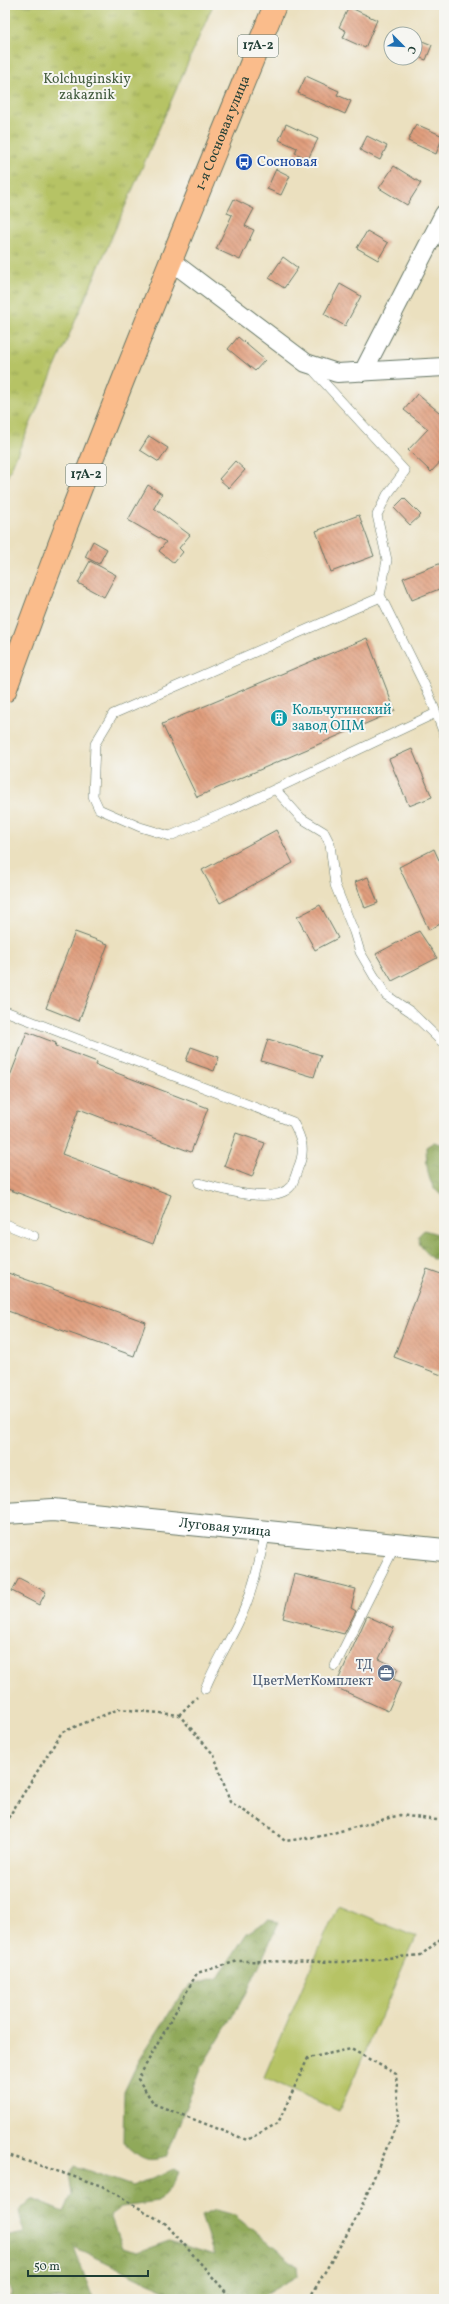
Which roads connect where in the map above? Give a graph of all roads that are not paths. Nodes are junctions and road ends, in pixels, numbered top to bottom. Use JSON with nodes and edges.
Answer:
{"nodes":[{"id":1,"x":275,"y":5,"type":"edge"},
{"id":2,"x":444,"y":214,"type":"edge"},
{"id":3,"x":171,"y":261,"type":"junction"},
{"id":4,"x":306,"y":363,"type":"junction"},
{"id":5,"x":444,"y":367,"type":"edge"},
{"id":6,"x":363,"y":372,"type":"junction"},
{"id":7,"x":381,"y":597,"type":"junction"},
{"id":8,"x":5,"y":691,"type":"edge"},
{"id":9,"x":436,"y":713,"type":"junction"},
{"id":10,"x":444,"y":734,"type":"edge"},
{"id":11,"x":275,"y":789,"type":"junction"},
{"id":12,"x":5,"y":1011,"type":"edge"},
{"id":13,"x":444,"y":1044,"type":"edge"},
{"id":14,"x":199,"y":1183,"type":"dead end"},
{"id":15,"x":5,"y":1224,"type":"edge"},
{"id":16,"x":34,"y":1236,"type":"dead end"},
{"id":17,"x":5,"y":1514,"type":"edge"},
{"id":18,"x":266,"y":1532,"type":"junction"},
{"id":19,"x":396,"y":1545,"type":"junction"},
{"id":20,"x":444,"y":1550,"type":"edge"},
{"id":21,"x":336,"y":1666,"type":"dead end"},
{"id":22,"x":205,"y":1689,"type":"road end"}],
"edges":[{"from":1,"to":3,"type":"main road","name":"1-я Сосновая улица","number":"17А-2"},
{"from":2,"to":6,"type":"street"},
{"from":3,"to":4,"type":"street"},
{"from":3,"to":8,"type":"main road","number":"17А-2"},
{"from":4,"to":6,"type":"street"},
{"from":4,"to":7,"type":"lane"},
{"from":5,"to":6,"type":"street"},
{"from":7,"to":9,"type":"lane"},
{"from":7,"to":11,"type":"lane"},
{"from":9,"to":10,"type":"lane"},
{"from":9,"to":11,"type":"lane"},
{"from":11,"to":13,"type":"lane"},
{"from":12,"to":14,"type":"lane"},
{"from":15,"to":16,"type":"lane"},
{"from":17,"to":18,"type":"street","name":"Луговая улица"},
{"from":18,"to":19,"type":"street","name":"Луговая улица"},
{"from":18,"to":22,"type":"lane"},
{"from":19,"to":20,"type":"street","name":"Луговая улица"},
{"from":19,"to":21,"type":"lane"}]}
